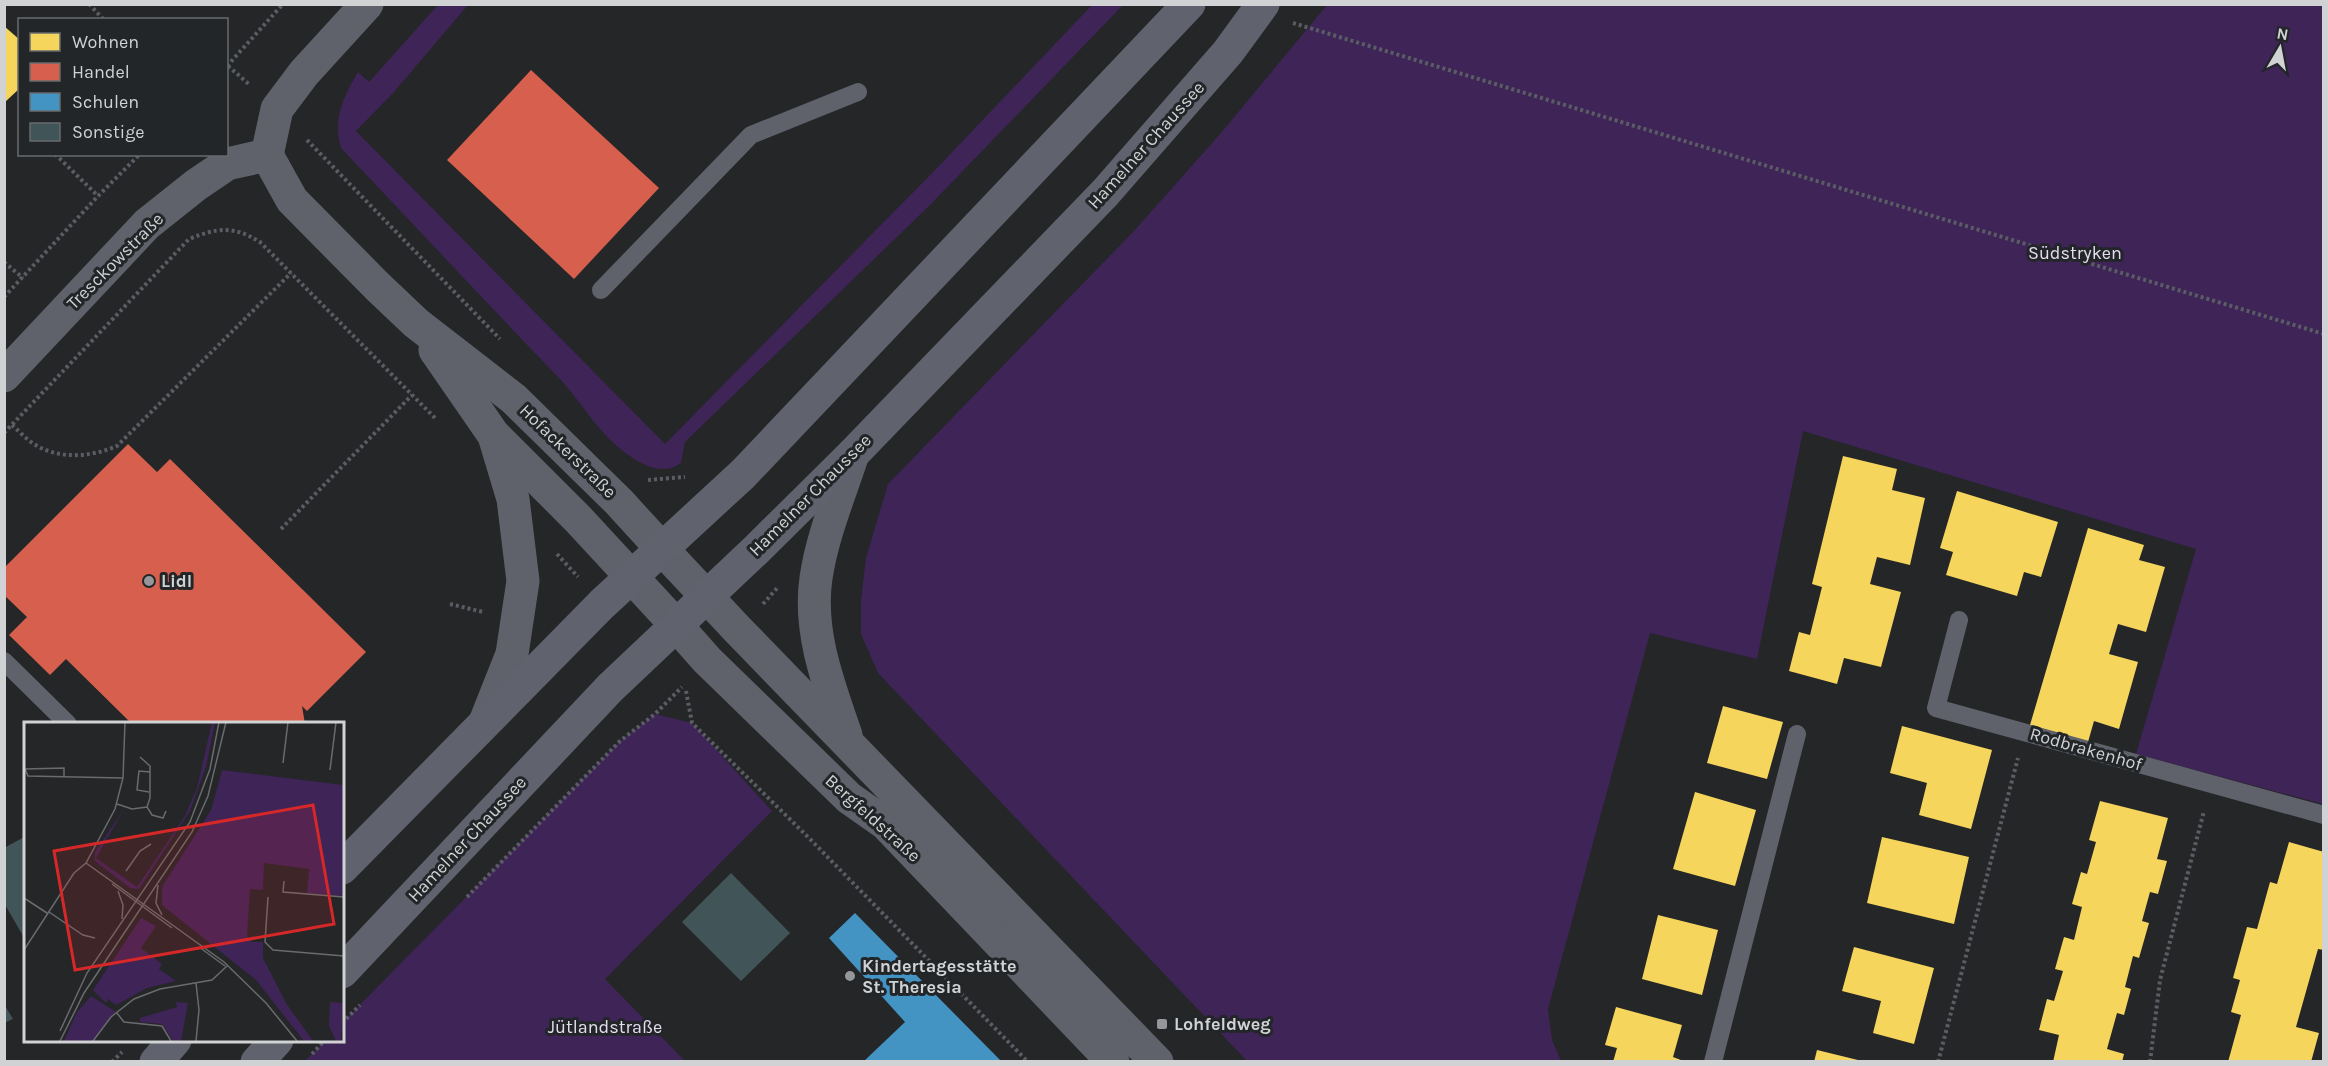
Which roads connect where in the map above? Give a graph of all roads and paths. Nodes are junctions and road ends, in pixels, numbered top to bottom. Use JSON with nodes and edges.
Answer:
{"nodes":[{"id":1,"x":89,"y":4,"type":"edge"},
{"id":2,"x":283,"y":4,"type":"edge"},
{"id":3,"x":367,"y":4,"type":"edge"},
{"id":4,"x":1189,"y":4,"type":"edge"},
{"id":5,"x":1263,"y":4,"type":"edge"},
{"id":6,"x":102,"y":18,"type":"edge"},
{"id":7,"x":1291,"y":22,"type":"dead end"},
{"id":8,"x":228,"y":65,"type":"edge"},
{"id":9,"x":228,"y":67,"type":"edge"},
{"id":10,"x":858,"y":92,"type":"dead end"},
{"id":11,"x":277,"y":109,"type":"junction"},
{"id":12,"x":267,"y":155,"type":"junction"},
{"id":13,"x":57,"y":156,"type":"edge"},
{"id":14,"x":138,"y":156,"type":"edge"},
{"id":15,"x":98,"y":196,"type":"junction"},
{"id":16,"x":4,"y":262,"type":"edge"},
{"id":17,"x":291,"y":273,"type":"junction"},
{"id":18,"x":23,"y":278,"type":"junction"},
{"id":19,"x":601,"y":290,"type":"dead end"},
{"id":20,"x":4,"y":297,"type":"edge"},
{"id":21,"x":416,"y":323,"type":"junction"},
{"id":22,"x":2324,"y":334,"type":"edge"},
{"id":23,"x":502,"y":341,"type":"dead end"},
{"id":24,"x":4,"y":376,"type":"edge"},
{"id":25,"x":412,"y":395,"type":"junction"},
{"id":26,"x":12,"y":425,"type":"junction"},
{"id":27,"x":443,"y":427,"type":"dead end"},
{"id":28,"x":4,"y":433,"type":"edge"},
{"id":29,"x":493,"y":434,"type":"junction"},
{"id":30,"x":853,"y":454,"type":"junction"},
{"id":31,"x":282,"y":529,"type":"dead end"},
{"id":32,"x":662,"y":549,"type":"junction"},
{"id":33,"x":631,"y":578,"type":"junction"},
{"id":34,"x":706,"y":595,"type":"junction"},
{"id":35,"x":450,"y":604,"type":"dead end"},
{"id":36,"x":470,"y":610,"type":"dead end"},
{"id":37,"x":1959,"y":620,"type":"dead end"},
{"id":38,"x":676,"y":626,"type":"junction"},
{"id":39,"x":4,"y":661,"type":"edge"},
{"id":40,"x":66,"y":722,"type":"edge"},
{"id":41,"x":485,"y":722,"type":"junction"},
{"id":42,"x":2025,"y":732,"type":"junction"},
{"id":43,"x":1797,"y":734,"type":"dead end"},
{"id":44,"x":849,"y":743,"type":"junction"},
{"id":45,"x":2211,"y":785,"type":"junction"},
{"id":46,"x":2324,"y":815,"type":"edge"},
{"id":47,"x":344,"y":866,"type":"edge"},
{"id":48,"x":460,"y":904,"type":"dead end"},
{"id":49,"x":344,"y":970,"type":"edge"},
{"id":50,"x":367,"y":998,"type":"dead end"},
{"id":51,"x":344,"y":1021,"type":"edge"},
{"id":52,"x":174,"y":1042,"type":"edge"},
{"id":53,"x":276,"y":1042,"type":"edge"},
{"id":54,"x":324,"y":1042,"type":"edge"},
{"id":55,"x":310,"y":1056,"type":"dead end"},
{"id":56,"x":156,"y":1062,"type":"edge"},
{"id":57,"x":257,"y":1062,"type":"edge"},
{"id":58,"x":1028,"y":1062,"type":"edge"},
{"id":59,"x":1113,"y":1062,"type":"edge"},
{"id":60,"x":1157,"y":1062,"type":"edge"},
{"id":61,"x":1713,"y":1062,"type":"edge"},
{"id":62,"x":1938,"y":1062,"type":"edge"},
{"id":63,"x":2150,"y":1062,"type":"edge"}],
"edges":[{"from":1,"to":6,"type":"path"},
{"from":2,"to":8,"type":"path"},
{"from":3,"to":11,"type":"street"},
{"from":4,"to":32,"type":"main road"},
{"from":5,"to":30,"type":"main road","name":"Hamelner Chaussee"},
{"from":7,"to":22,"type":"path"},
{"from":9,"to":11,"type":"path"},
{"from":10,"to":19,"type":"lane"},
{"from":11,"to":12,"type":"street"},
{"from":11,"to":23,"type":"path"},
{"from":12,"to":21,"type":"street","name":"Hofackerstraße"},
{"from":12,"to":24,"type":"street","name":"Tresckowstraße"},
{"from":13,"to":15,"type":"path"},
{"from":14,"to":15,"type":"path"},
{"from":15,"to":18,"type":"path"},
{"from":16,"to":18,"type":"path"},
{"from":17,"to":25,"type":"path"},
{"from":17,"to":26,"type":"path"},
{"from":17,"to":26,"type":"path"},
{"from":18,"to":20,"type":"path"},
{"from":21,"to":29,"type":"street","name":"Hofackerstraße"},
{"from":21,"to":32,"type":"street","name":"Hofackerstraße"},
{"from":25,"to":27,"type":"path"},
{"from":25,"to":31,"type":"path"},
{"from":26,"to":28,"type":"path"},
{"from":29,"to":33,"type":"street","name":"Hofackerstraße"},
{"from":29,"to":41,"type":"street","name":"Hofackerstraße"},
{"from":30,"to":34,"type":"main road","name":"Hamelner Chaussee"},
{"from":30,"to":44,"type":"street"},
{"from":32,"to":33,"type":"main road"},
{"from":32,"to":34,"type":"street","name":"Hofackerstraße"},
{"from":33,"to":38,"type":"street","name":"Bergfeldstraße"},
{"from":33,"to":41,"type":"main road"},
{"from":34,"to":38,"type":"main road","name":"Hamelner Chaussee"},
{"from":34,"to":44,"type":"street","name":"Bergfeldstraße"},
{"from":35,"to":36,"type":"path"},
{"from":37,"to":42,"type":"lane","name":"Rodbrakenhof"},
{"from":38,"to":49,"type":"main road","name":"Hamelner Chaussee"},
{"from":38,"to":59,"type":"street","name":"Bergfeldstraße"},
{"from":39,"to":40,"type":"lane"},
{"from":41,"to":47,"type":"main road"},
{"from":42,"to":45,"type":"lane","name":"Rodbrakenhof"},
{"from":42,"to":62,"type":"path"},
{"from":43,"to":61,"type":"lane"},
{"from":44,"to":60,"type":"street","name":"Bergfeldstraße"},
{"from":45,"to":46,"type":"lane","name":"Rodbrakenhof"},
{"from":45,"to":63,"type":"path"},
{"from":48,"to":58,"type":"path"},
{"from":50,"to":51,"type":"path"},
{"from":52,"to":56,"type":"main road"},
{"from":53,"to":57,"type":"main road"},
{"from":54,"to":55,"type":"path"}]}
